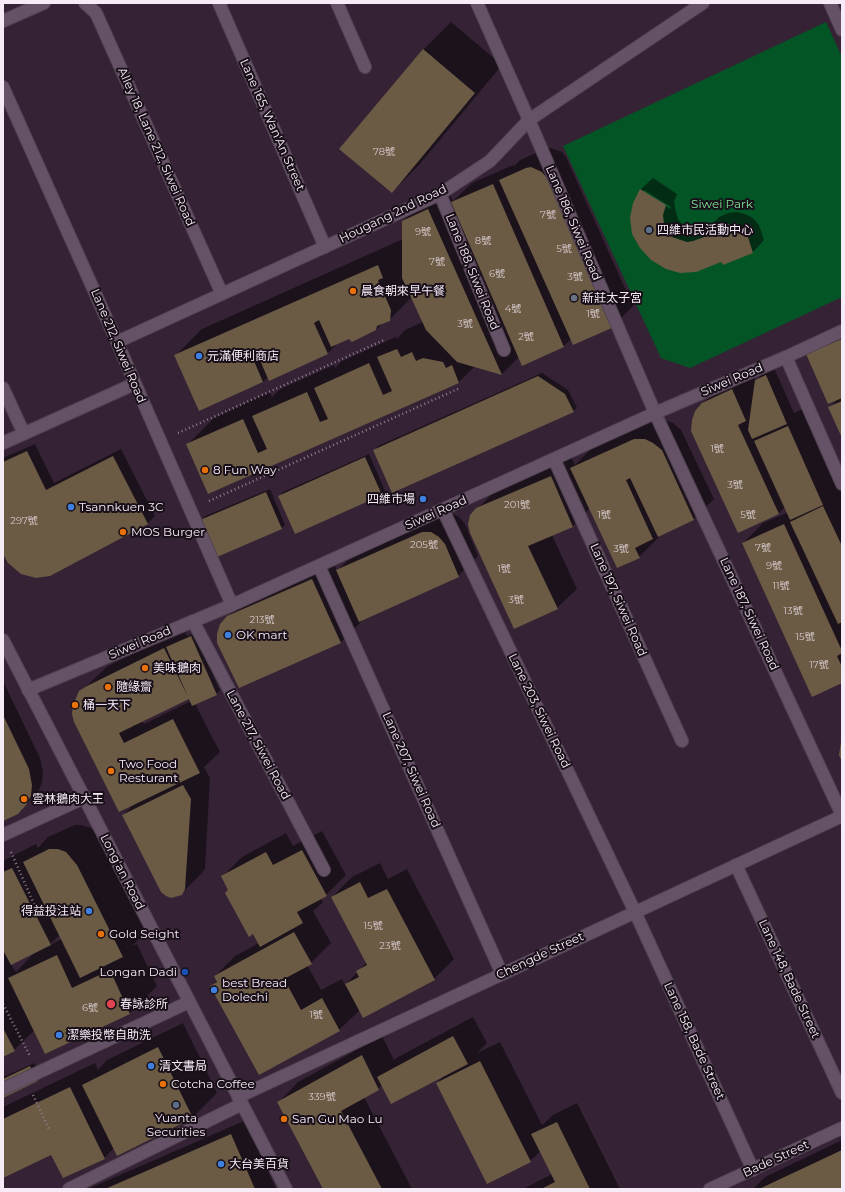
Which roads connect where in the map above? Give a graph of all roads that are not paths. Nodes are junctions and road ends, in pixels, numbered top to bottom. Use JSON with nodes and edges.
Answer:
{"nodes":[{"id":1,"x":44,"y":3,"type":"edge"},
{"id":2,"x":85,"y":3,"type":"edge"},
{"id":3,"x":219,"y":3,"type":"edge"},
{"id":4,"x":337,"y":3,"type":"edge"},
{"id":5,"x":477,"y":3,"type":"edge"},
{"id":6,"x":703,"y":3,"type":"edge"},
{"id":7,"x":830,"y":3,"type":"edge"},
{"id":8,"x":3,"y":21,"type":"edge"},
{"id":9,"x":842,"y":30,"type":"edge"},
{"id":10,"x":366,"y":67,"type":"dead end"},
{"id":11,"x":3,"y":86,"type":"edge"},
{"id":12,"x":529,"y":120,"type":"junction"},
{"id":13,"x":440,"y":194,"type":"junction"},
{"id":14,"x":325,"y":247,"type":"junction"},
{"id":15,"x":222,"y":294,"type":"junction"},
{"id":16,"x":842,"y":331,"type":"edge"},
{"id":17,"x":117,"y":342,"type":"junction"},
{"id":18,"x":504,"y":350,"type":"dead end"},
{"id":19,"x":786,"y":357,"type":"junction"},
{"id":20,"x":134,"y":384,"type":"junction"},
{"id":21,"x":3,"y":388,"type":"edge"},
{"id":22,"x":655,"y":414,"type":"junction"},
{"id":23,"x":24,"y":434,"type":"junction"},
{"id":24,"x":3,"y":443,"type":"edge"},
{"id":25,"x":554,"y":459,"type":"junction"},
{"id":26,"x":842,"y":484,"type":"edge"},
{"id":27,"x":443,"y":510,"type":"junction"},
{"id":28,"x":319,"y":566,"type":"junction"},
{"id":29,"x":232,"y":605,"type":"junction"},
{"id":30,"x":193,"y":621,"type":"junction"},
{"id":31,"x":4,"y":645,"type":"edge"},
{"id":32,"x":28,"y":690,"type":"junction"},
{"id":33,"x":682,"y":741,"type":"dead end"},
{"id":34,"x":84,"y":798,"type":"junction"},
{"id":35,"x":842,"y":816,"type":"edge"},
{"id":36,"x":3,"y":835,"type":"edge"},
{"id":37,"x":736,"y":866,"type":"junction"},
{"id":38,"x":324,"y":870,"type":"dead end"},
{"id":39,"x":635,"y":912,"type":"junction"},
{"id":40,"x":502,"y":974,"type":"junction"},
{"id":41,"x":190,"y":1002,"type":"junction"},
{"id":42,"x":3,"y":1089,"type":"edge"},
{"id":43,"x":842,"y":1093,"type":"edge"},
{"id":44,"x":240,"y":1100,"type":"junction"},
{"id":45,"x":842,"y":1128,"type":"edge"},
{"id":46,"x":753,"y":1170,"type":"junction"},
{"id":47,"x":69,"y":1189,"type":"edge"},
{"id":48,"x":286,"y":1189,"type":"edge"},
{"id":49,"x":710,"y":1189,"type":"edge"}],
"edges":[{"from":1,"to":8,"type":"street"},
{"from":2,"to":15,"type":"street","name":"Alley 18, Lane 212, Siwei Road"},
{"from":3,"to":14,"type":"street","name":"Lane 165, Wan'An Street"},
{"from":4,"to":10,"type":"street"},
{"from":5,"to":12,"type":"street","name":"Lane 186, Siwei Road"},
{"from":6,"to":12,"type":"street","name":"Hougang 2nd Road"},
{"from":7,"to":9,"type":"street"},
{"from":11,"to":17,"type":"street","name":"Lane 212, Siwei Road"},
{"from":12,"to":13,"type":"street","name":"Hougang 2nd Road"},
{"from":12,"to":22,"type":"street","name":"Lane 186, Siwei Road"},
{"from":13,"to":14,"type":"street","name":"Hougang 2nd Road"},
{"from":13,"to":18,"type":"street","name":"Lane 188, Siwei Road"},
{"from":14,"to":15,"type":"street","name":"Hougang 2nd Road"},
{"from":15,"to":17,"type":"street","name":"Hougang 2nd Road"},
{"from":16,"to":19,"type":"street","name":"Siwei Road"},
{"from":17,"to":20,"type":"street","name":"Lane 212, Siwei Road"},
{"from":19,"to":22,"type":"street","name":"Siwei Road"},
{"from":19,"to":26,"type":"street"},
{"from":20,"to":23,"type":"street"},
{"from":20,"to":29,"type":"street","name":"Lane 212, Siwei Road"},
{"from":21,"to":23,"type":"street"},
{"from":22,"to":25,"type":"street","name":"Siwei Road"},
{"from":22,"to":35,"type":"street","name":"Lane 187, Siwei Road"},
{"from":23,"to":24,"type":"street"},
{"from":25,"to":27,"type":"street","name":"Siwei Road"},
{"from":25,"to":33,"type":"street","name":"Lane 197, Siwei Road"},
{"from":27,"to":28,"type":"street","name":"Siwei Road"},
{"from":27,"to":39,"type":"street","name":"Lane 203, Siwei Road"},
{"from":28,"to":29,"type":"street","name":"Siwei Road"},
{"from":28,"to":40,"type":"street","name":"Lane 207, Siwei Road"},
{"from":29,"to":30,"type":"street","name":"Siwei Road"},
{"from":30,"to":32,"type":"street","name":"Siwei Road"},
{"from":30,"to":38,"type":"street","name":"Lane 217, Siwei Road"},
{"from":31,"to":32,"type":"street","name":"Long'an Road"},
{"from":32,"to":34,"type":"street","name":"Long'an Road"},
{"from":34,"to":36,"type":"street"},
{"from":34,"to":41,"type":"street","name":"Long'an Road"},
{"from":35,"to":37,"type":"street","name":"Chengde Street"},
{"from":37,"to":39,"type":"street","name":"Chengde Street"},
{"from":37,"to":43,"type":"street","name":"Lane 148, Bade Street"},
{"from":39,"to":40,"type":"street","name":"Chengde Street"},
{"from":39,"to":46,"type":"street","name":"Lane 158, Bade Street"},
{"from":40,"to":44,"type":"street","name":"Chengde Street"},
{"from":41,"to":42,"type":"street"},
{"from":41,"to":44,"type":"street","name":"Long'an Road"},
{"from":44,"to":47,"type":"street","name":"Chengde Street"},
{"from":44,"to":48,"type":"street","name":"Long'an Road"},
{"from":45,"to":46,"type":"street","name":"Bade Street"},
{"from":46,"to":49,"type":"street","name":"Bade Street"}]}
